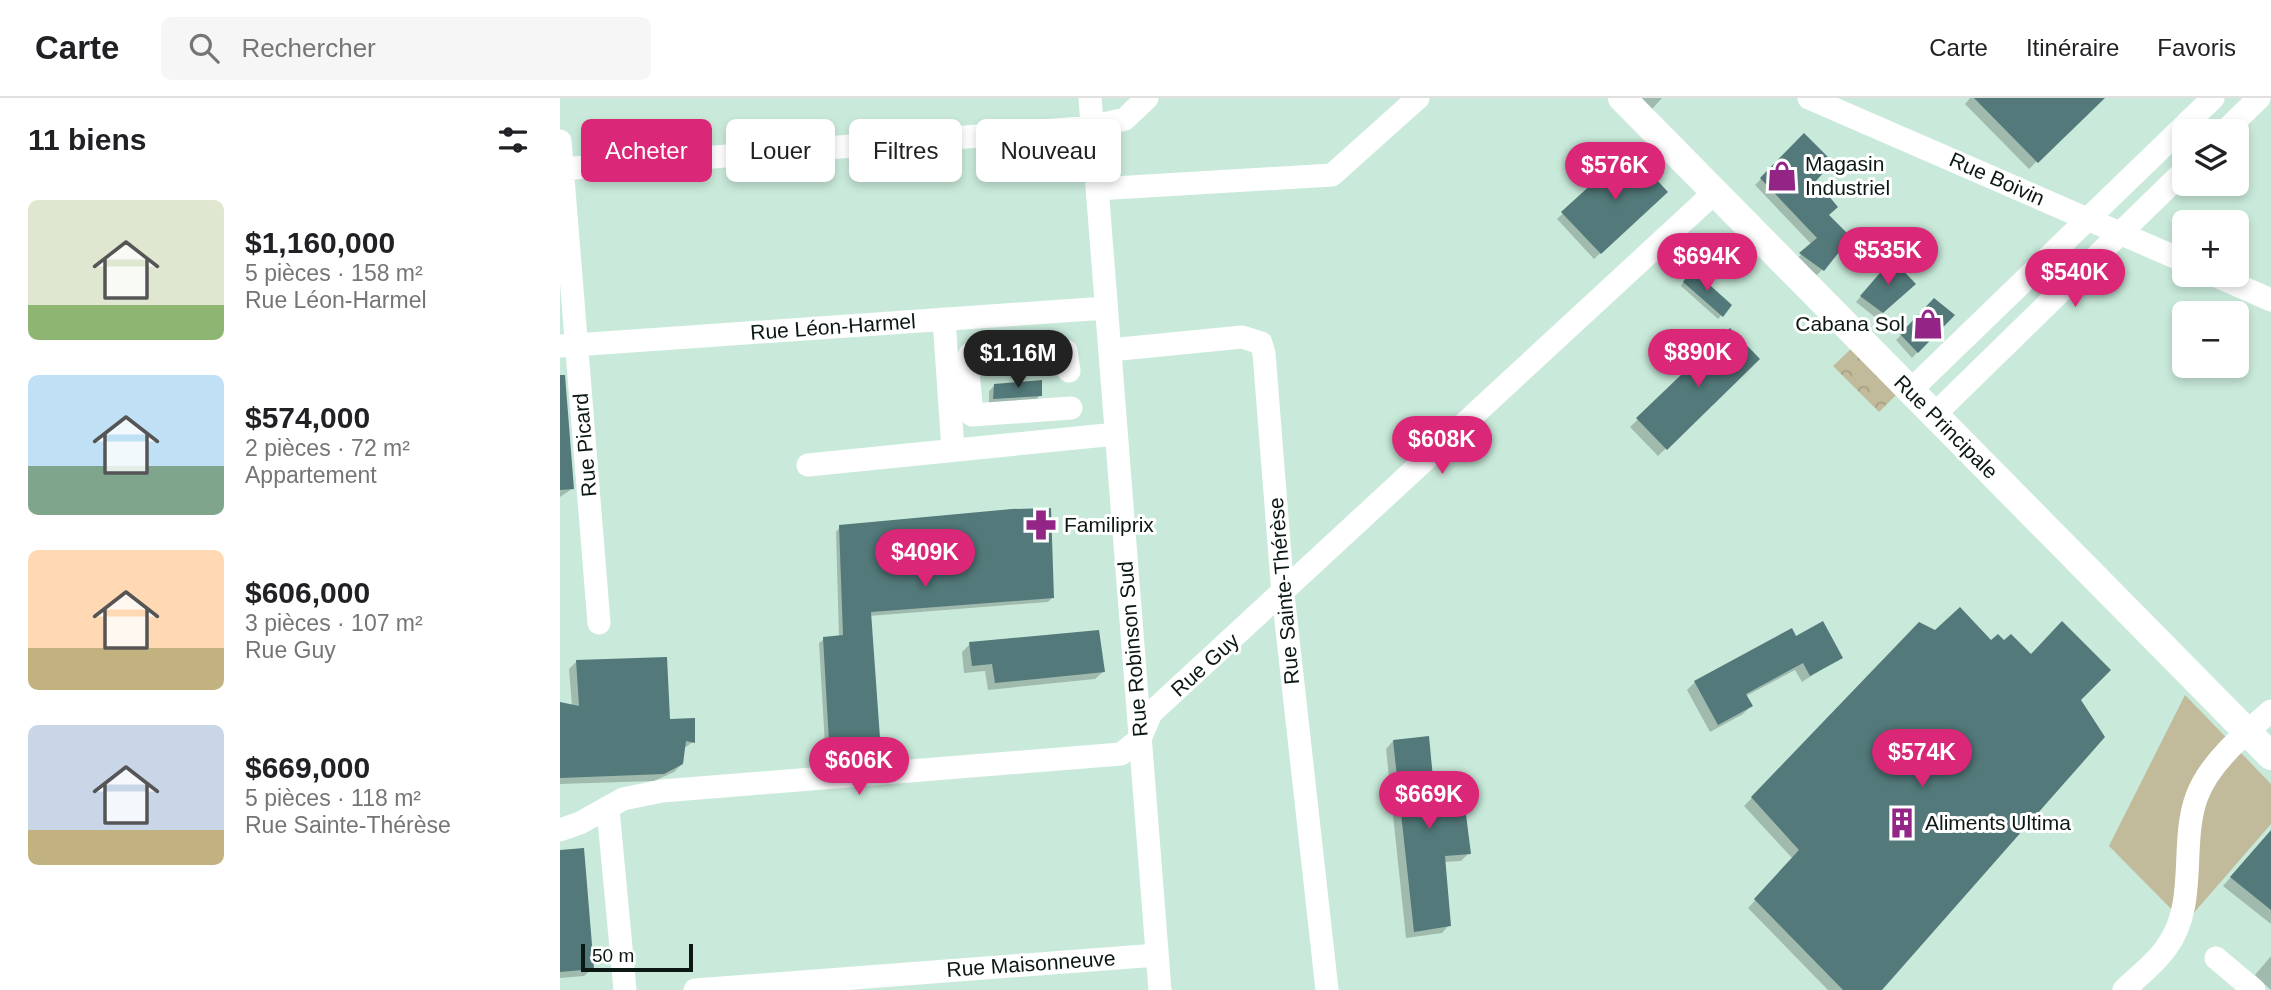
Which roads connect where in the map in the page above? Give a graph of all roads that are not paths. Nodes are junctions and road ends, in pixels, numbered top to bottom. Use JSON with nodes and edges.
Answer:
{"nodes":[{"id":1,"x":1090,"y":98,"type":"edge"},
{"id":2,"x":1147,"y":98,"type":"edge"},
{"id":3,"x":1418,"y":98,"type":"edge"},
{"id":4,"x":1622,"y":98,"type":"edge"},
{"id":5,"x":2213,"y":98,"type":"edge"},
{"id":6,"x":2259,"y":98,"type":"edge"},
{"id":7,"x":1814,"y":99,"type":"edge"},
{"id":8,"x":1091,"y":119,"type":"edge"},
{"id":9,"x":1121,"y":119,"type":"edge"},
{"id":10,"x":2198,"y":119,"type":"edge"},
{"id":11,"x":2237,"y":119,"type":"edge"},
{"id":12,"x":976,"y":136,"type":"edge"},
{"id":13,"x":560,"y":141,"type":"edge"},
{"id":14,"x":2172,"y":145,"type":"edge"},
{"id":15,"x":562,"y":169,"type":"junction"},
{"id":16,"x":1096,"y":182,"type":"edge"},
{"id":17,"x":2172,"y":184,"type":"edge"},
{"id":18,"x":1097,"y":189,"type":"junction"},
{"id":19,"x":1714,"y":192,"type":"junction"},
{"id":20,"x":2088,"y":219,"type":"junction"},
{"id":21,"x":2121,"y":233,"type":"junction"},
{"id":22,"x":2172,"y":256,"type":"edge"},
{"id":23,"x":2241,"y":287,"type":"edge"},
{"id":24,"x":2271,"y":300,"type":"edge"},
{"id":25,"x":1106,"y":308,"type":"junction"},
{"id":26,"x":1991,"y":313,"type":"junction"},
{"id":27,"x":944,"y":319,"type":"junction"},
{"id":28,"x":2015,"y":337,"type":"junction"},
{"id":29,"x":568,"y":345,"type":"edge"},
{"id":30,"x":1110,"y":350,"type":"junction"},
{"id":31,"x":1069,"y":371,"type":"dead end"},
{"id":32,"x":1911,"y":390,"type":"junction"},
{"id":33,"x":1071,"y":408,"type":"dead end"},
{"id":34,"x":1934,"y":415,"type":"junction"},
{"id":35,"x":1116,"y":434,"type":"junction"},
{"id":36,"x":953,"y":450,"type":"junction"},
{"id":37,"x":808,"y":465,"type":"dead end"},
{"id":38,"x":1283,"y":594,"type":"junction"},
{"id":39,"x":599,"y":624,"type":"dead end"},
{"id":40,"x":2271,"y":711,"type":"edge"},
{"id":41,"x":2247,"y":731,"type":"junction"},
{"id":42,"x":1140,"y":739,"type":"junction"},
{"id":43,"x":2271,"y":755,"type":"edge"},
{"id":44,"x":608,"y":809,"type":"junction"},
{"id":45,"x":560,"y":830,"type":"edge"},
{"id":46,"x":1157,"y":955,"type":"junction"},
{"id":47,"x":2216,"y":958,"type":"dead end"},
{"id":48,"x":625,"y":990,"type":"edge"},
{"id":49,"x":695,"y":990,"type":"edge"},
{"id":50,"x":1160,"y":990,"type":"edge"},
{"id":51,"x":1327,"y":990,"type":"edge"},
{"id":52,"x":2124,"y":990,"type":"edge"},
{"id":53,"x":2254,"y":990,"type":"edge"}],
"edges":[{"from":1,"to":8,"type":"street","name":"Rue Robinson Sud"},
{"from":2,"to":9,"type":"street"},
{"from":3,"to":18,"type":"street"},
{"from":4,"to":19,"type":"main road","name":"Rue Principale"},
{"from":5,"to":10,"type":"street"},
{"from":6,"to":11,"type":"street"},
{"from":7,"to":20,"type":"street","name":"Rue Boivin"},
{"from":12,"to":15,"type":"street"},
{"from":13,"to":15,"type":"street","name":"Rue Picard"},
{"from":14,"to":20,"type":"street"},
{"from":15,"to":29,"type":"street","name":"Rue Picard"},
{"from":16,"to":18,"type":"street","name":"Rue Robinson Sud"},
{"from":17,"to":21,"type":"street"},
{"from":18,"to":25,"type":"street","name":"Rue Robinson Sud"},
{"from":19,"to":32,"type":"main road","name":"Rue Principale"},
{"from":19,"to":38,"type":"street","name":"Rue Guy"},
{"from":20,"to":21,"type":"street","name":"Rue Boivin"},
{"from":20,"to":26,"type":"street"},
{"from":21,"to":22,"type":"street","name":"Rue Boivin"},
{"from":21,"to":28,"type":"street"},
{"from":23,"to":24,"type":"street"},
{"from":25,"to":27,"type":"street","name":"Rue Léon-Harmel"},
{"from":25,"to":30,"type":"street","name":"Rue Robinson Sud"},
{"from":26,"to":28,"type":"street"},
{"from":26,"to":32,"type":"street"},
{"from":27,"to":29,"type":"street","name":"Rue Léon-Harmel"},
{"from":27,"to":36,"type":"street"},
{"from":28,"to":34,"type":"street"},
{"from":29,"to":39,"type":"street","name":"Rue Picard"},
{"from":30,"to":35,"type":"street","name":"Rue Robinson Sud"},
{"from":30,"to":38,"type":"street","name":"Rue Sainte-Thérèse"},
{"from":31,"to":33,"type":"street"},
{"from":32,"to":34,"type":"main road","name":"Rue Principale"},
{"from":34,"to":41,"type":"main road","name":"Rue Principale"},
{"from":35,"to":36,"type":"street"},
{"from":35,"to":42,"type":"street","name":"Rue Robinson Sud"},
{"from":36,"to":37,"type":"street"},
{"from":38,"to":42,"type":"street","name":"Rue Guy"},
{"from":38,"to":51,"type":"street","name":"Rue Sainte-Thérèse"},
{"from":40,"to":41,"type":"street"},
{"from":41,"to":43,"type":"main road","name":"Rue Principale"},
{"from":41,"to":52,"type":"street"},
{"from":42,"to":44,"type":"street"},
{"from":42,"to":46,"type":"street","name":"Rue Robinson Sud"},
{"from":44,"to":45,"type":"street"},
{"from":44,"to":48,"type":"street"},
{"from":46,"to":49,"type":"street","name":"Rue Maisonneuve"},
{"from":46,"to":50,"type":"street","name":"Rue Robinson Sud"},
{"from":47,"to":53,"type":"street"}]}
